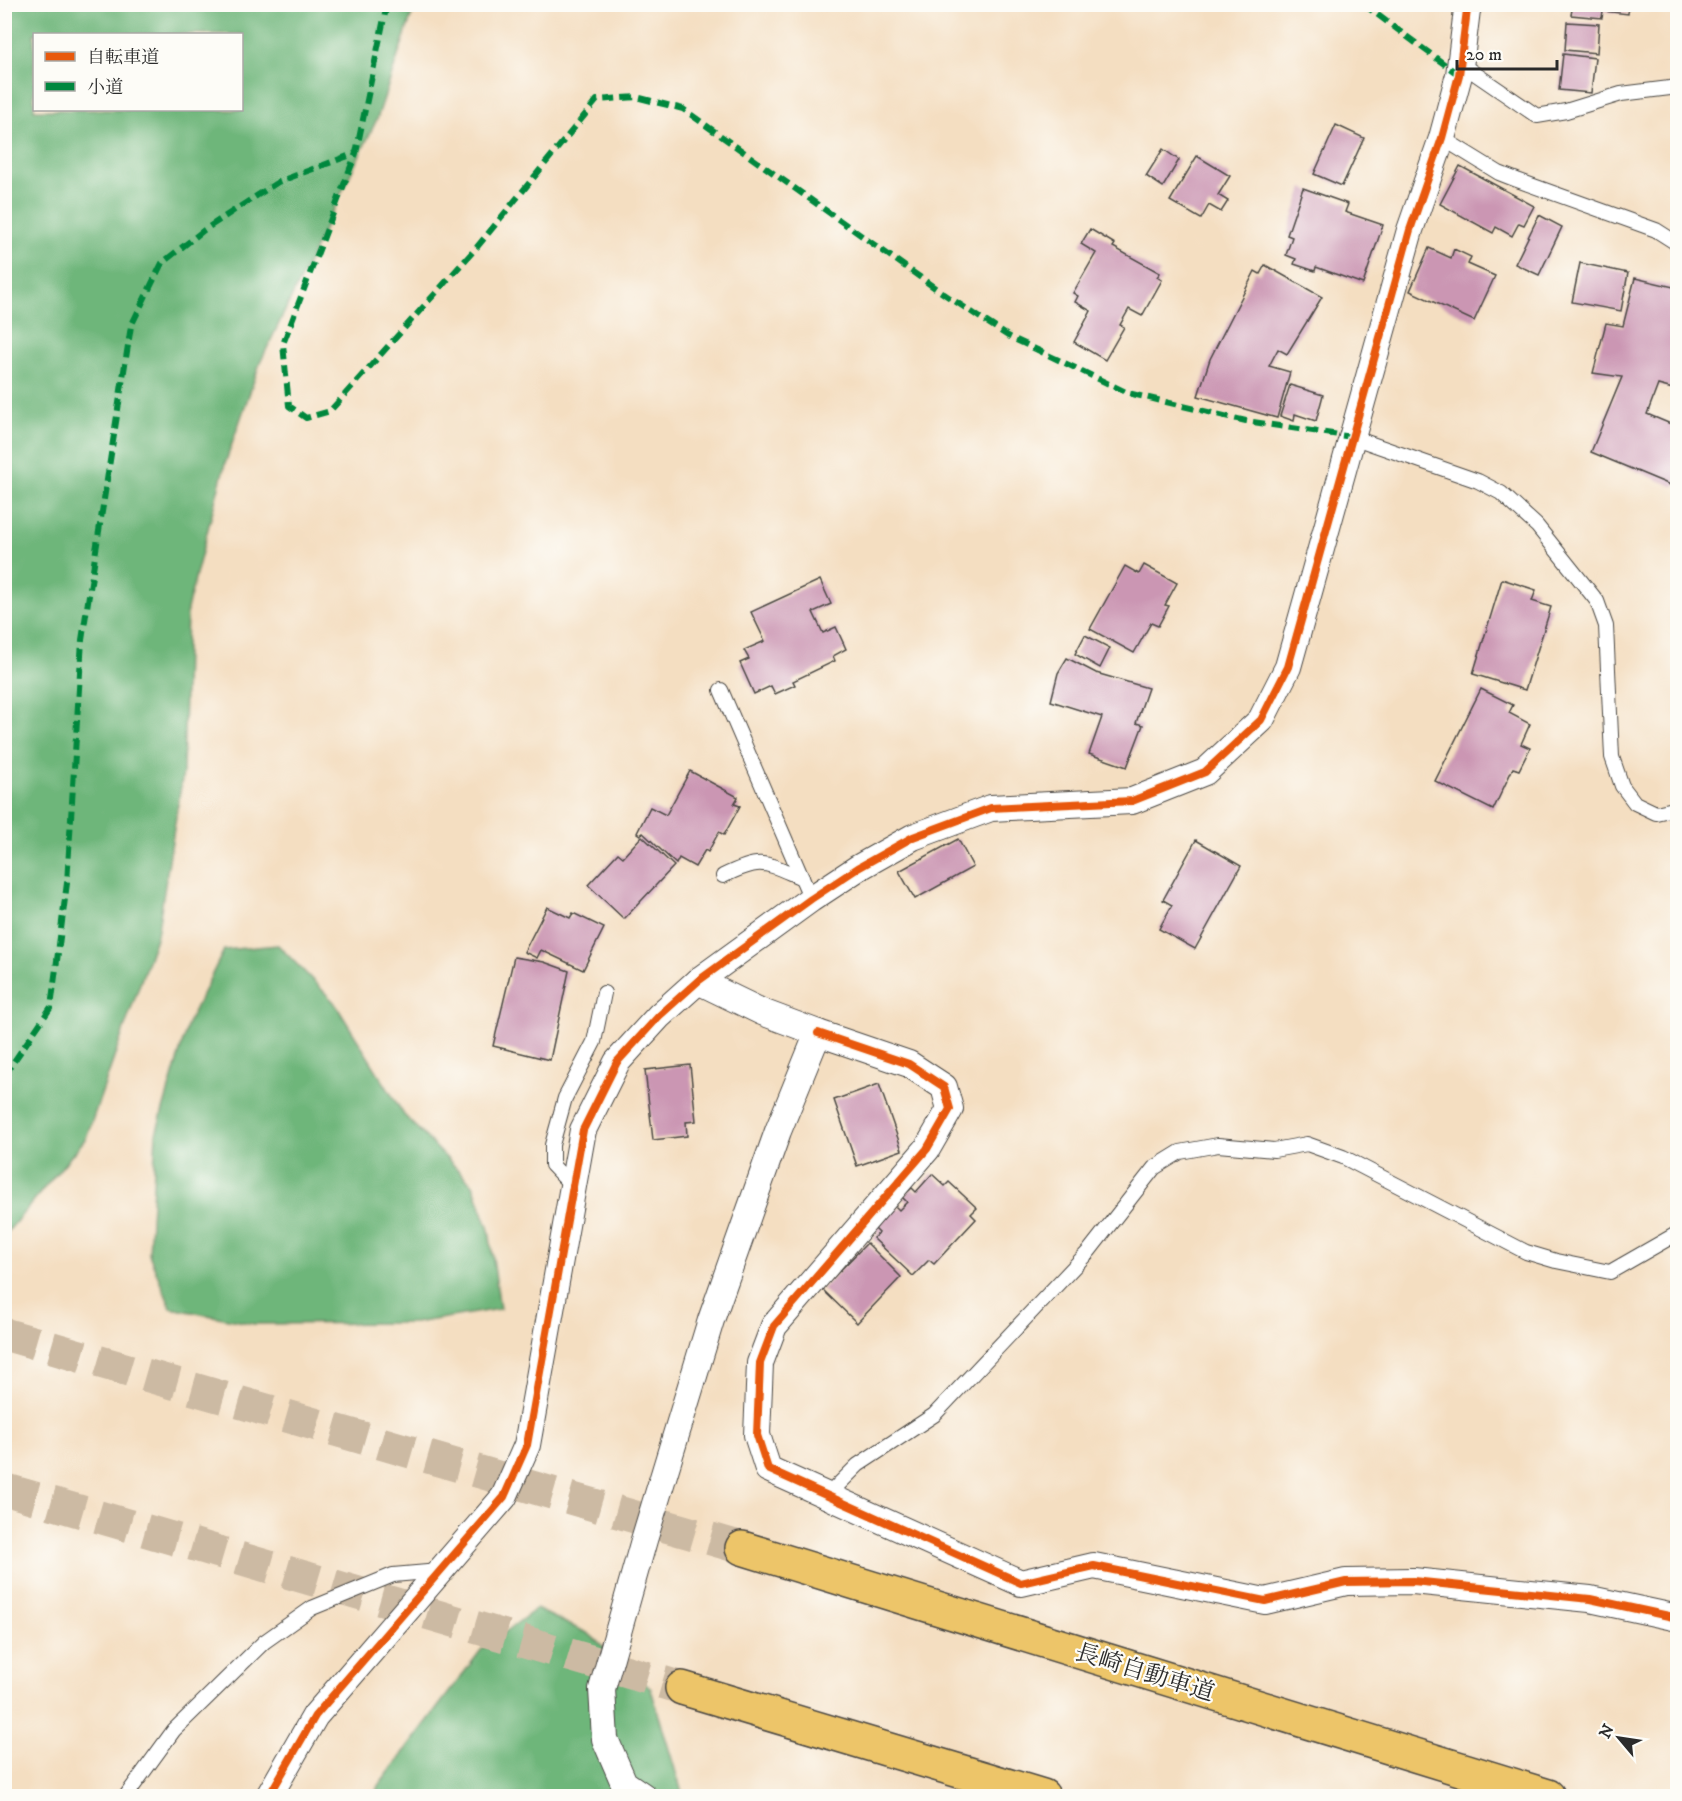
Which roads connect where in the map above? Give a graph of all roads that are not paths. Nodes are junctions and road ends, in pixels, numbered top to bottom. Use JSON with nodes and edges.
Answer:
{"nodes":[{"id":1,"x":1470,"y":4,"type":"edge"},
{"id":2,"x":1461,"y":64,"type":"junction"},
{"id":3,"x":1677,"y":87,"type":"edge"},
{"id":4,"x":1442,"y":138,"type":"junction"},
{"id":5,"x":1677,"y":244,"type":"edge"},
{"id":6,"x":1352,"y":437,"type":"junction"},
{"id":7,"x":721,"y":690,"type":"dead end"},
{"id":8,"x":1677,"y":808,"type":"edge"},
{"id":9,"x":723,"y":876,"type":"dead end"},
{"id":10,"x":807,"y":888,"type":"junction"},
{"id":11,"x":698,"y":981,"type":"junction"},
{"id":12,"x":604,"y":993,"type":"dead end"},
{"id":13,"x":818,"y":1033,"type":"junction"},
{"id":14,"x":573,"y":1187,"type":"junction"},
{"id":15,"x":1677,"y":1233,"type":"edge"},
{"id":16,"x":827,"y":1496,"type":"junction"},
{"id":17,"x":742,"y":1548,"type":"tunnel mouth"},
{"id":18,"x":441,"y":1571,"type":"junction"},
{"id":19,"x":1677,"y":1618,"type":"edge"},
{"id":20,"x":682,"y":1688,"type":"tunnel mouth"},
{"id":21,"x":126,"y":1797,"type":"edge"},
{"id":22,"x":269,"y":1797,"type":"edge"},
{"id":23,"x":643,"y":1797,"type":"edge"},
{"id":24,"x":1043,"y":1797,"type":"edge"},
{"id":25,"x":1548,"y":1797,"type":"edge"}],
"edges":[{"from":1,"to":2,"type":"street"},
{"from":2,"to":3,"type":"lane"},
{"from":2,"to":4,"type":"street"},
{"from":4,"to":5,"type":"lane"},
{"from":4,"to":6,"type":"street"},
{"from":6,"to":8,"type":"lane"},
{"from":6,"to":10,"type":"street"},
{"from":7,"to":10,"type":"lane"},
{"from":9,"to":10,"type":"lane"},
{"from":10,"to":11,"type":"street"},
{"from":11,"to":13,"type":"street"},
{"from":11,"to":14,"type":"street"},
{"from":12,"to":14,"type":"lane"},
{"from":13,"to":16,"type":"street"},
{"from":13,"to":23,"type":"street"},
{"from":14,"to":18,"type":"street"},
{"from":15,"to":16,"type":"lane"},
{"from":16,"to":19,"type":"street"},
{"from":17,"to":25,"type":"highway","name":"長崎自動車道"},
{"from":18,"to":21,"type":"lane"},
{"from":18,"to":22,"type":"street"},
{"from":20,"to":24,"type":"highway"}]}
